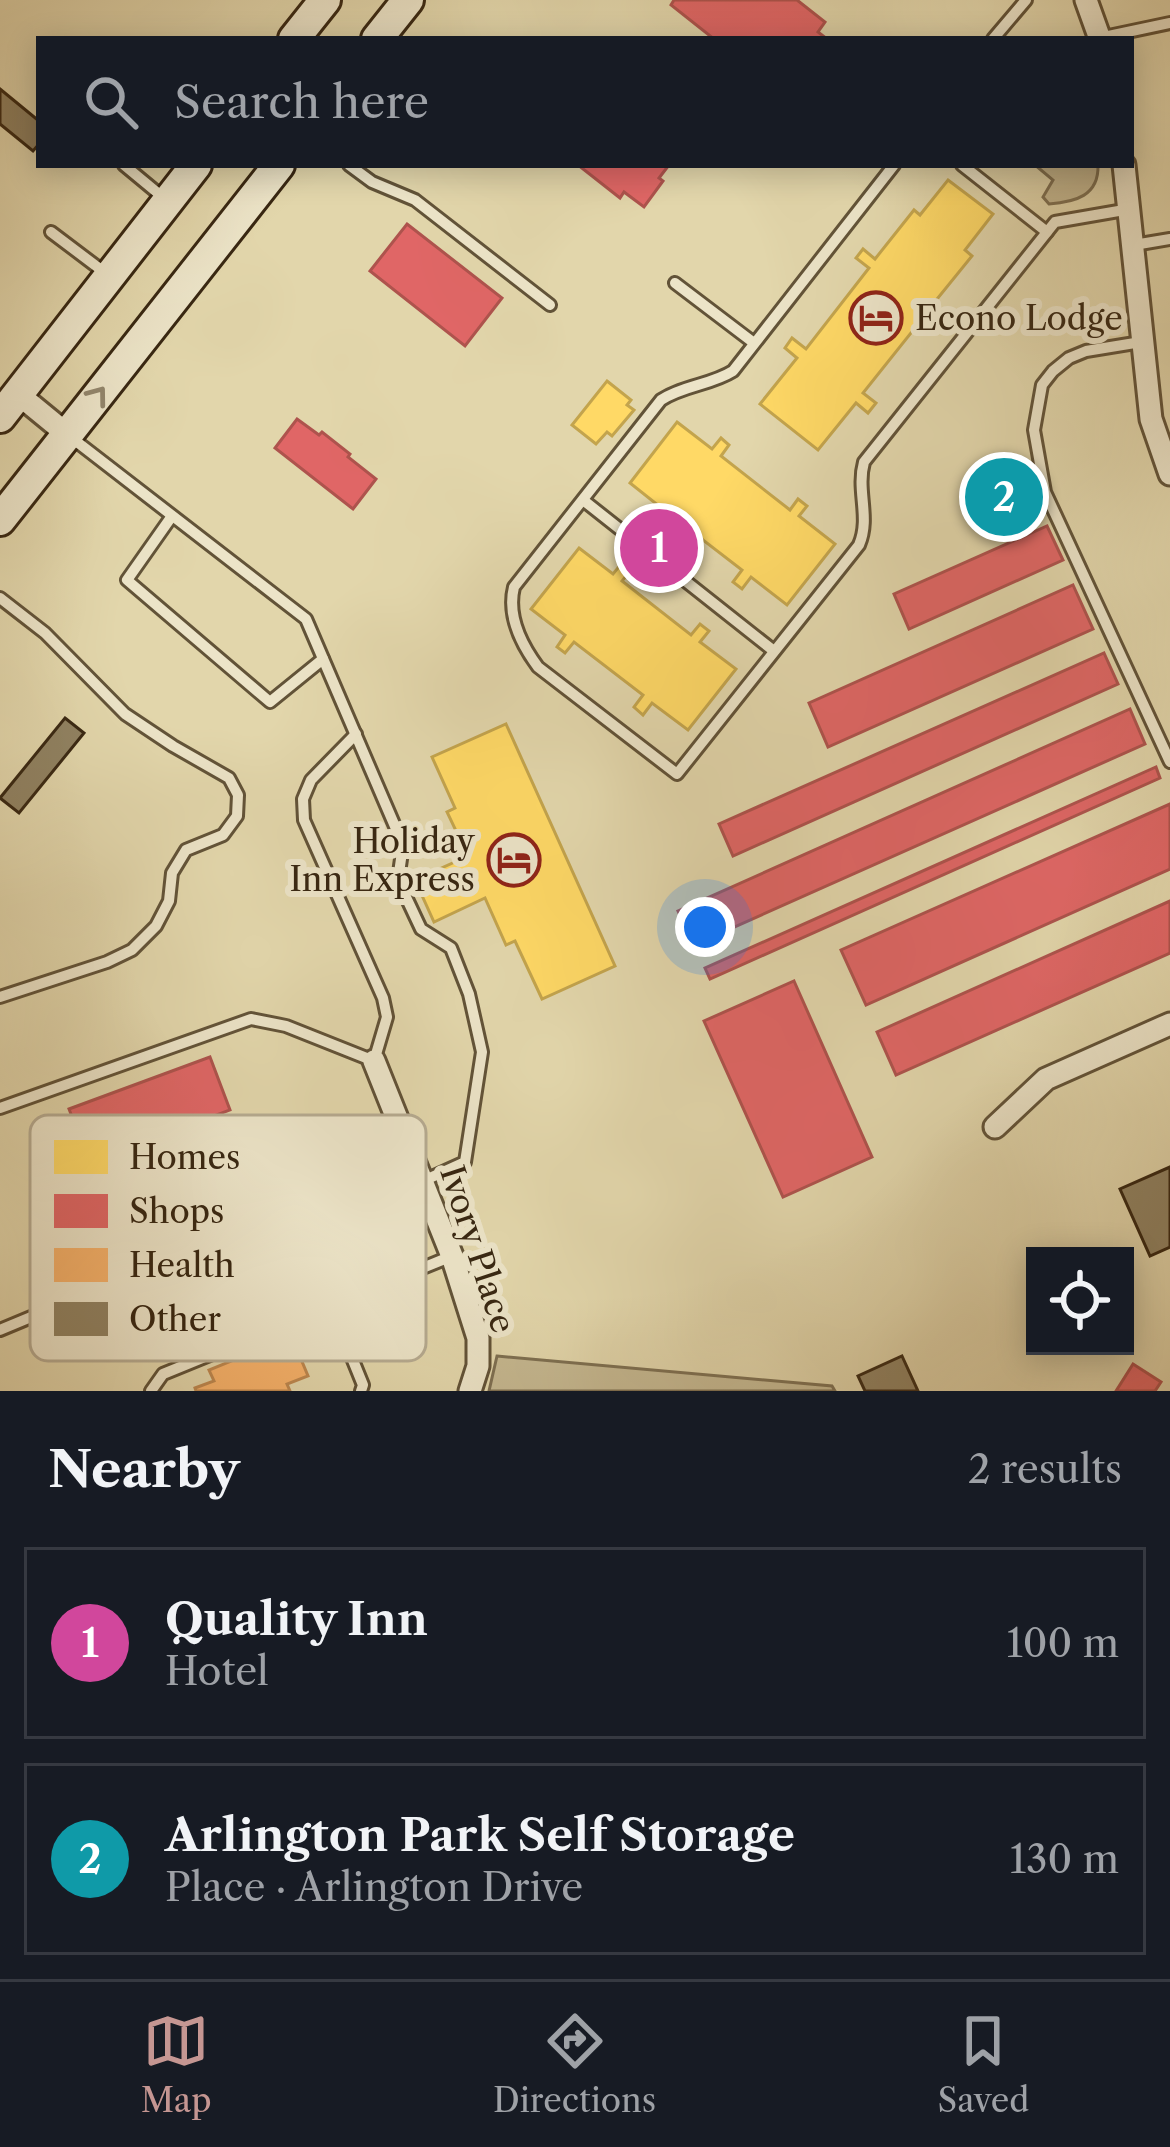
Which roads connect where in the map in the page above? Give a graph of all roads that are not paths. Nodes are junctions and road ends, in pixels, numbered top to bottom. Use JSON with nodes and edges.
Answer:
{"nodes":[{"id":1,"x":325,"y":0,"type":"edge"},
{"id":2,"x":408,"y":0,"type":"edge"},
{"id":3,"x":1026,"y":0,"type":"edge"},
{"id":4,"x":1086,"y":0,"type":"edge"},
{"id":5,"x":1170,"y":23,"type":"edge"},
{"id":6,"x":296,"y":36,"type":"edge"},
{"id":7,"x":379,"y":36,"type":"edge"},
{"id":8,"x":996,"y":36,"type":"edge"},
{"id":9,"x":1099,"y":36,"type":"edge"},
{"id":10,"x":1109,"y":36,"type":"edge"},
{"id":11,"x":128,"y":168,"type":"edge"},
{"id":12,"x":194,"y":168,"type":"edge"},
{"id":13,"x":277,"y":168,"type":"edge"},
{"id":14,"x":354,"y":168,"type":"edge"},
{"id":15,"x":892,"y":168,"type":"edge"},
{"id":16,"x":966,"y":168,"type":"edge"},
{"id":17,"x":1124,"y":168,"type":"edge"},
{"id":18,"x":167,"y":201,"type":"junction"},
{"id":19,"x":1130,"y":208,"type":"junction"},
{"id":20,"x":51,"y":232,"type":"dead end"},
{"id":21,"x":1047,"y":232,"type":"junction"},
{"id":22,"x":1170,"y":239,"type":"edge"},
{"id":23,"x":1134,"y":245,"type":"junction"},
{"id":24,"x":111,"y":277,"type":"junction"},
{"id":25,"x":675,"y":283,"type":"dead end"},
{"id":26,"x":550,"y":305,"type":"dead end"},
{"id":27,"x":1145,"y":341,"type":"junction"},
{"id":28,"x":754,"y":343,"type":"junction"},
{"id":29,"x":6,"y":397,"type":"edge"},
{"id":30,"x":68,"y":435,"type":"junction"},
{"id":31,"x":1170,"y":473,"type":"edge"},
{"id":32,"x":583,"y":500,"type":"junction"},
{"id":33,"x":172,"y":516,"type":"junction"},
{"id":34,"x":0,"y":520,"type":"edge"},
{"id":35,"x":0,"y":598,"type":"edge"},
{"id":36,"x":774,"y":651,"type":"junction"},
{"id":37,"x":323,"y":659,"type":"junction"},
{"id":38,"x":356,"y":734,"type":"junction"},
{"id":39,"x":1170,"y":762,"type":"edge"},
{"id":40,"x":0,"y":997,"type":"edge"},
{"id":41,"x":1170,"y":1024,"type":"edge"},
{"id":42,"x":374,"y":1061,"type":"junction"},
{"id":43,"x":0,"y":1108,"type":"edge"},
{"id":44,"x":396,"y":1115,"type":"edge"},
{"id":45,"x":995,"y":1127,"type":"dead end"},
{"id":46,"x":426,"y":1185,"type":"edge"},
{"id":47,"x":426,"y":1189,"type":"edge"},
{"id":48,"x":452,"y":1256,"type":"junction"},
{"id":49,"x":426,"y":1267,"type":"edge"},
{"id":50,"x":30,"y":1318,"type":"edge"},
{"id":51,"x":0,"y":1330,"type":"edge"},
{"id":52,"x":195,"y":1361,"type":"edge"},
{"id":53,"x":353,"y":1361,"type":"edge"},
{"id":54,"x":151,"y":1391,"type":"edge"},
{"id":55,"x":361,"y":1391,"type":"edge"},
{"id":56,"x":470,"y":1391,"type":"edge"}],
"edges":[{"from":1,"to":6,"type":"main road"},
{"from":2,"to":7,"type":"main road"},
{"from":3,"to":8,"type":"lane"},
{"from":4,"to":9,"type":"street"},
{"from":5,"to":10,"type":"lane"},
{"from":11,"to":18,"type":"lane"},
{"from":12,"to":18,"type":"main road"},
{"from":30,"to":13,"type":"main road","one_way":true},
{"from":14,"to":26,"type":"lane"},
{"from":15,"to":28,"type":"lane"},
{"from":16,"to":21,"type":"lane"},
{"from":17,"to":19,"type":"street"},
{"from":18,"to":24,"type":"main road"},
{"from":19,"to":21,"type":"lane"},
{"from":19,"to":23,"type":"street"},
{"from":20,"to":24,"type":"lane"},
{"from":21,"to":36,"type":"lane"},
{"from":22,"to":23,"type":"lane"},
{"from":23,"to":27,"type":"street"},
{"from":24,"to":29,"type":"main road"},
{"from":25,"to":28,"type":"lane"},
{"from":27,"to":31,"type":"street"},
{"from":27,"to":39,"type":"lane"},
{"from":28,"to":32,"type":"lane"},
{"from":29,"to":30,"type":"street"},
{"from":30,"to":33,"type":"lane"},
{"from":30,"to":34,"type":"main road"},
{"from":32,"to":36,"type":"lane"},
{"from":32,"to":36,"type":"lane"},
{"from":33,"to":37,"type":"lane"},
{"from":33,"to":37,"type":"lane"},
{"from":35,"to":40,"type":"lane"},
{"from":37,"to":38,"type":"lane"},
{"from":38,"to":42,"type":"lane"},
{"from":38,"to":46,"type":"lane"},
{"from":41,"to":45,"type":"street"},
{"from":42,"to":43,"type":"lane"},
{"from":42,"to":44,"type":"street","name":"Ivory Place"},
{"from":47,"to":48,"type":"street","name":"Ivory Place"},
{"from":48,"to":49,"type":"lane"},
{"from":48,"to":56,"type":"street","name":"Ivory Place"},
{"from":50,"to":51,"type":"lane"},
{"from":52,"to":54,"type":"lane"},
{"from":53,"to":55,"type":"lane"}]}
